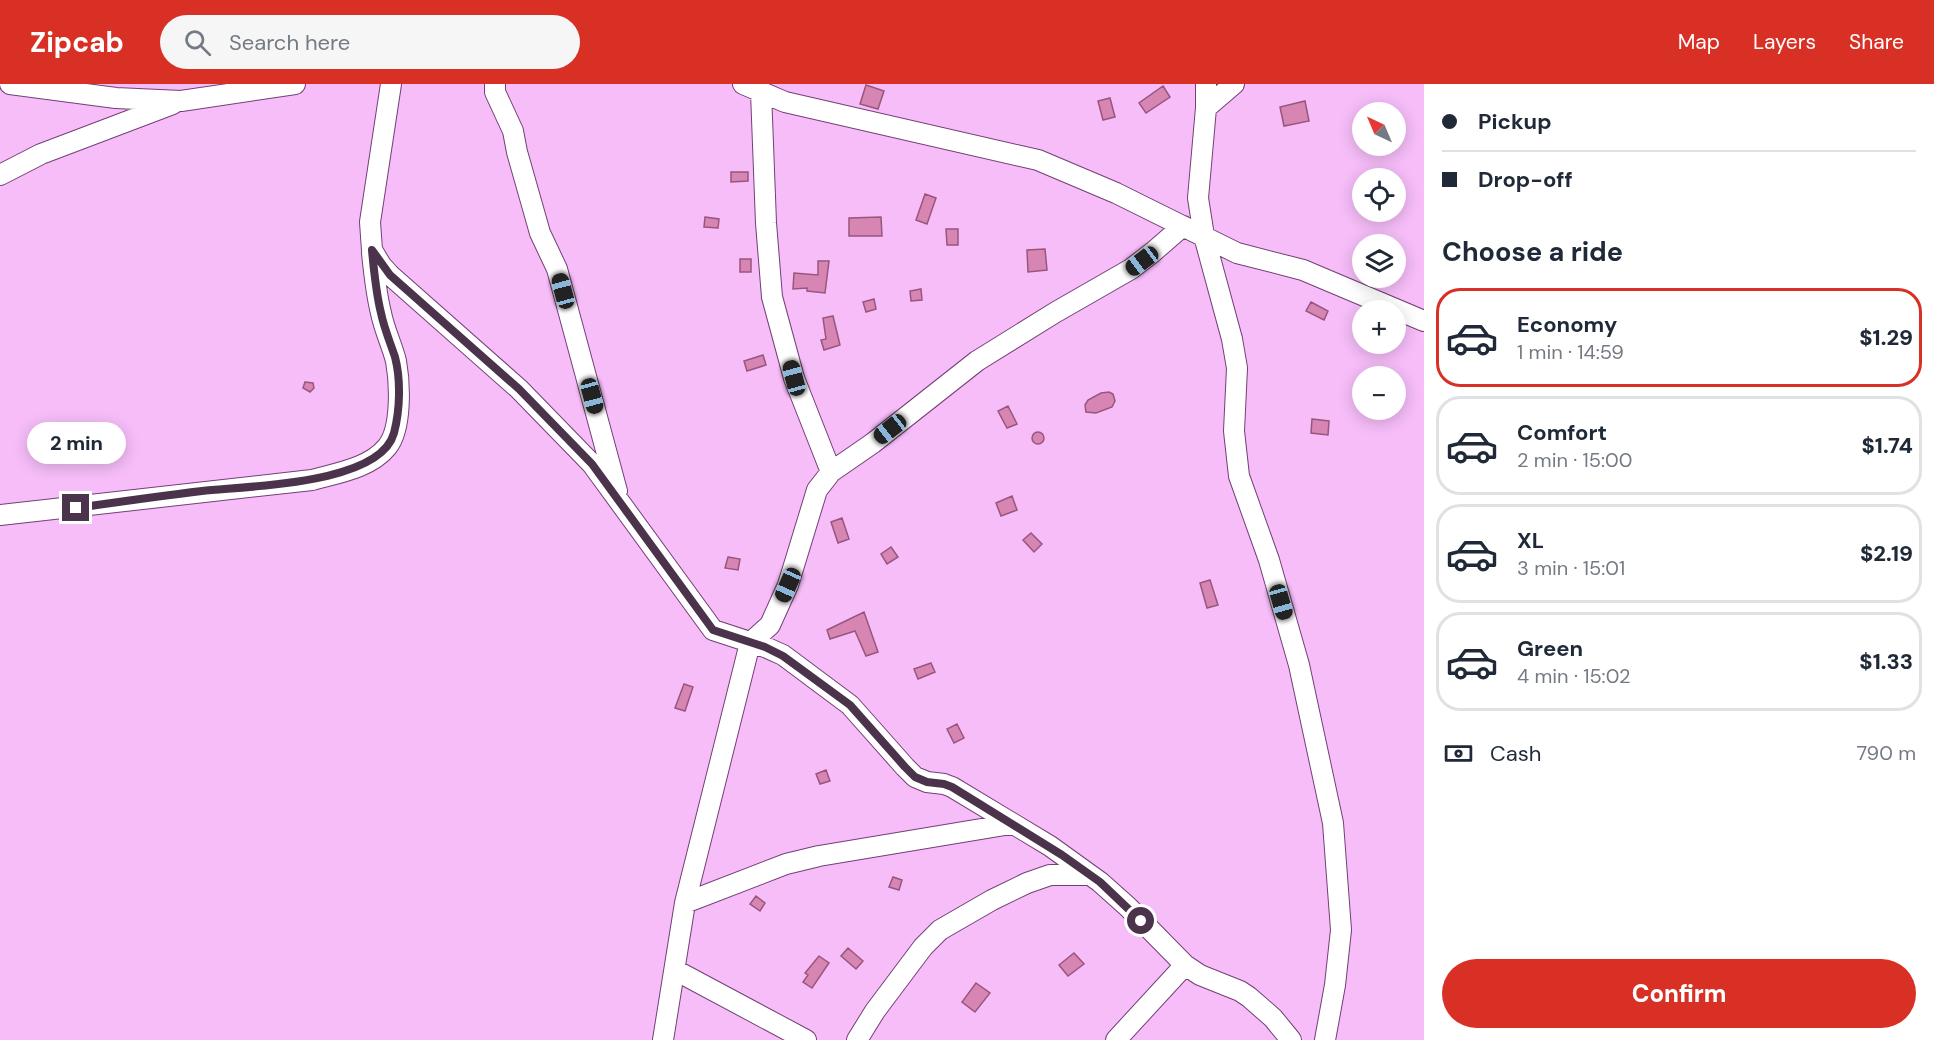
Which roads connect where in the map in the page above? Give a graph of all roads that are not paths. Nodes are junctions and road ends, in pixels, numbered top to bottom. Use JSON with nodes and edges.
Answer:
{"nodes":[{"id":1,"x":10,"y":84,"type":"edge"},
{"id":2,"x":295,"y":84,"type":"edge"},
{"id":3,"x":392,"y":84,"type":"edge"},
{"id":4,"x":495,"y":84,"type":"edge"},
{"id":5,"x":1206,"y":84,"type":"edge"},
{"id":6,"x":1234,"y":84,"type":"edge"},
{"id":7,"x":32,"y":86,"type":"edge"},
{"id":8,"x":752,"y":88,"type":"edge"},
{"id":9,"x":181,"y":101,"type":"junction"},
{"id":10,"x":1206,"y":108,"type":"junction"},
{"id":11,"x":0,"y":175,"type":"edge"},
{"id":12,"x":1182,"y":226,"type":"junction"},
{"id":13,"x":1204,"y":236,"type":"junction"},
{"id":14,"x":372,"y":250,"type":"junction"},
{"id":15,"x":1424,"y":321,"type":"edge"},
{"id":16,"x":831,"y":472,"type":"junction"},
{"id":17,"x":620,"y":502,"type":"junction"},
{"id":18,"x":0,"y":515,"type":"edge"},
{"id":19,"x":750,"y":643,"type":"junction"},
{"id":20,"x":1011,"y":824,"type":"junction"},
{"id":21,"x":1090,"y":875,"type":"junction"},
{"id":22,"x":685,"y":903,"type":"junction"},
{"id":23,"x":1185,"y":965,"type":"junction"},
{"id":24,"x":675,"y":970,"type":"junction"},
{"id":25,"x":663,"y":1040,"type":"edge"},
{"id":26,"x":806,"y":1040,"type":"edge"},
{"id":27,"x":857,"y":1040,"type":"edge"},
{"id":28,"x":1116,"y":1040,"type":"edge"},
{"id":29,"x":1291,"y":1040,"type":"edge"},
{"id":30,"x":1325,"y":1040,"type":"edge"}],
"edges":[{"from":1,"to":7,"type":"street"},
{"from":2,"to":9,"type":"street"},
{"from":3,"to":14,"type":"street"},
{"from":4,"to":17,"type":"street"},
{"from":5,"to":10,"type":"street"},
{"from":6,"to":10,"type":"street"},
{"from":7,"to":9,"type":"street"},
{"from":8,"to":12,"type":"street"},
{"from":8,"to":16,"type":"street"},
{"from":9,"to":11,"type":"street"},
{"from":10,"to":13,"type":"street"},
{"from":12,"to":13,"type":"street"},
{"from":12,"to":16,"type":"street"},
{"from":13,"to":15,"type":"street"},
{"from":13,"to":30,"type":"street"},
{"from":14,"to":17,"type":"street"},
{"from":14,"to":18,"type":"street"},
{"from":16,"to":19,"type":"street"},
{"from":17,"to":19,"type":"street"},
{"from":19,"to":20,"type":"street"},
{"from":19,"to":22,"type":"street"},
{"from":20,"to":21,"type":"street"},
{"from":20,"to":22,"type":"street"},
{"from":21,"to":23,"type":"street"},
{"from":21,"to":27,"type":"street"},
{"from":22,"to":24,"type":"street"},
{"from":23,"to":28,"type":"street"},
{"from":23,"to":29,"type":"street"},
{"from":24,"to":25,"type":"street"},
{"from":24,"to":26,"type":"street"}]}
